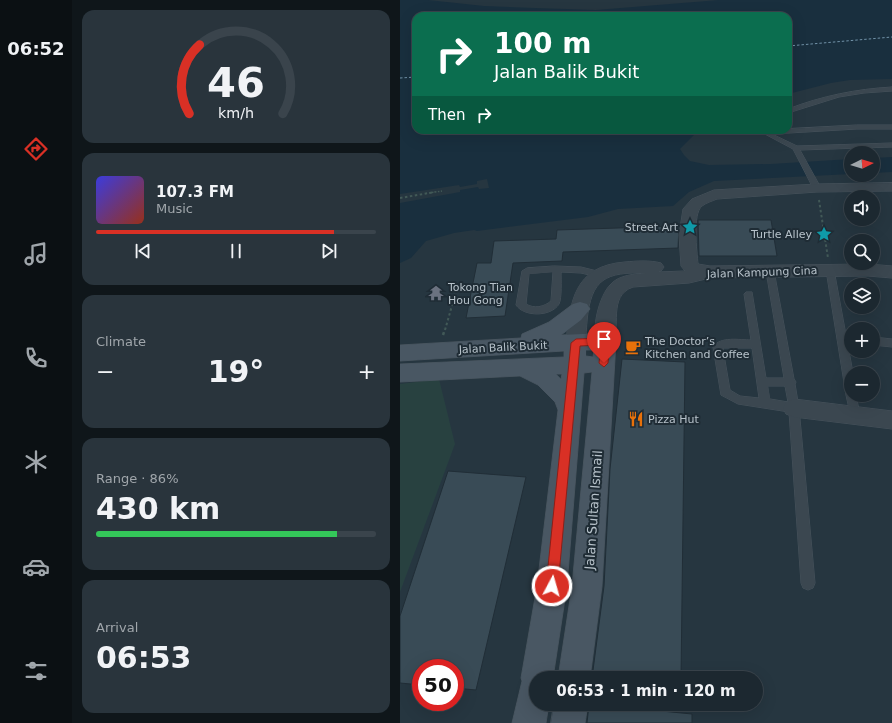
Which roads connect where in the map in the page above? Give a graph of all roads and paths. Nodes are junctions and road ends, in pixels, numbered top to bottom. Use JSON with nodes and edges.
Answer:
{"nodes":[{"id":1,"x":892,"y":89,"type":"edge"},
{"id":2,"x":792,"y":110,"type":"edge"},
{"id":3,"x":892,"y":127,"type":"edge"},
{"id":4,"x":792,"y":130,"type":"edge"},
{"id":5,"x":770,"y":134,"type":"edge"},
{"id":6,"x":892,"y":145,"type":"edge"},
{"id":7,"x":796,"y":148,"type":"junction"},
{"id":8,"x":814,"y":182,"type":"junction"},
{"id":9,"x":892,"y":187,"type":"edge"},
{"id":10,"x":442,"y":191,"type":"dead end"},
{"id":11,"x":400,"y":198,"type":"edge"},
{"id":12,"x":689,"y":259,"type":"junction"},
{"id":13,"x":557,"y":270,"type":"junction"},
{"id":14,"x":830,"y":270,"type":"junction"},
{"id":15,"x":770,"y":271,"type":"junction"},
{"id":16,"x":710,"y":272,"type":"junction"},
{"id":17,"x":892,"y":272,"type":"edge"},
{"id":18,"x":598,"y":274,"type":"junction"},
{"id":19,"x":456,"y":288,"type":"dead end"},
{"id":20,"x":749,"y":294,"type":"dead end"},
{"id":21,"x":580,"y":309,"type":"junction"},
{"id":22,"x":844,"y":330,"type":"edge"},
{"id":23,"x":880,"y":342,"type":"edge"},
{"id":24,"x":892,"y":343,"type":"edge"},
{"id":25,"x":756,"y":344,"type":"junction"},
{"id":26,"x":440,"y":351,"type":"junction"},
{"id":27,"x":604,"y":352,"type":"junction"},
{"id":28,"x":400,"y":353,"type":"edge"},
{"id":29,"x":575,"y":353,"type":"junction"},
{"id":30,"x":518,"y":356,"type":"junction"},
{"id":31,"x":400,"y":373,"type":"edge"},
{"id":32,"x":761,"y":382,"type":"junction"},
{"id":33,"x":791,"y":382,"type":"junction"},
{"id":34,"x":844,"y":402,"type":"edge"},
{"id":35,"x":854,"y":402,"type":"edge"},
{"id":36,"x":765,"y":403,"type":"junction"},
{"id":37,"x":794,"y":408,"type":"junction"},
{"id":38,"x":569,"y":409,"type":"junction"},
{"id":39,"x":892,"y":420,"type":"edge"},
{"id":40,"x":808,"y":583,"type":"dead end"},
{"id":41,"x":538,"y":671,"type":"edge"},
{"id":42,"x":575,"y":671,"type":"edge"},
{"id":43,"x":531,"y":711,"type":"edge"},
{"id":44,"x":570,"y":711,"type":"edge"},
{"id":45,"x":529,"y":723,"type":"edge"},
{"id":46,"x":568,"y":723,"type":"edge"}],
"edges":[{"from":1,"to":2,"type":"lane"},
{"from":3,"to":4,"type":"lane"},
{"from":5,"to":7,"type":"lane"},
{"from":6,"to":7,"type":"lane"},
{"from":7,"to":8,"type":"lane"},
{"from":8,"to":9,"type":"street"},
{"from":8,"to":12,"type":"street"},
{"from":8,"to":14,"type":"path"},
{"from":10,"to":11,"type":"path"},
{"from":12,"to":16,"type":"street"},
{"from":12,"to":18,"type":"street"},
{"from":13,"to":13,"type":"lane"},
{"from":13,"to":18,"type":"lane"},
{"from":14,"to":15,"type":"street","name":"Jalan Kampung Cina"},
{"from":14,"to":17,"type":"street","name":"Jalan Kampung Cina"},
{"from":14,"to":22,"type":"lane"},
{"from":15,"to":16,"type":"street","name":"Jalan Kampung Cina"},
{"from":15,"to":33,"type":"lane"},
{"from":16,"to":27,"type":"street","name":"Jalan Kampung Cina"},
{"from":18,"to":21,"type":"street"},
{"from":19,"to":26,"type":"path"},
{"from":20,"to":25,"type":"lane"},
{"from":21,"to":29,"type":"street"},
{"from":21,"to":30,"type":"main road"},
{"from":23,"to":24,"type":"lane"},
{"from":25,"to":32,"type":"lane"},
{"from":25,"to":36,"type":"lane"},
{"from":26,"to":28,"type":"main road","name":"Jalan Balik Bukit"},
{"from":26,"to":30,"type":"main road","name":"Jalan Balik Bukit"},
{"from":27,"to":29,"type":"main road","name":"Jalan Balik Bukit"},
{"from":27,"to":42,"type":"main road","name":"Jalan Sultan Ismail"},
{"from":29,"to":30,"type":"main road","name":"Jalan Balik Bukit"},
{"from":29,"to":38,"type":"main road"},
{"from":30,"to":31,"type":"main road","name":"Jalan Balik Bukit"},
{"from":30,"to":38,"type":"main road"},
{"from":32,"to":33,"type":"lane"},
{"from":32,"to":36,"type":"lane"},
{"from":33,"to":37,"type":"lane"},
{"from":34,"to":37,"type":"street"},
{"from":35,"to":39,"type":"street"},
{"from":36,"to":37,"type":"lane"},
{"from":37,"to":40,"type":"lane"},
{"from":38,"to":41,"type":"main road"},
{"from":43,"to":45,"type":"main road"},
{"from":44,"to":46,"type":"main road"}]}
